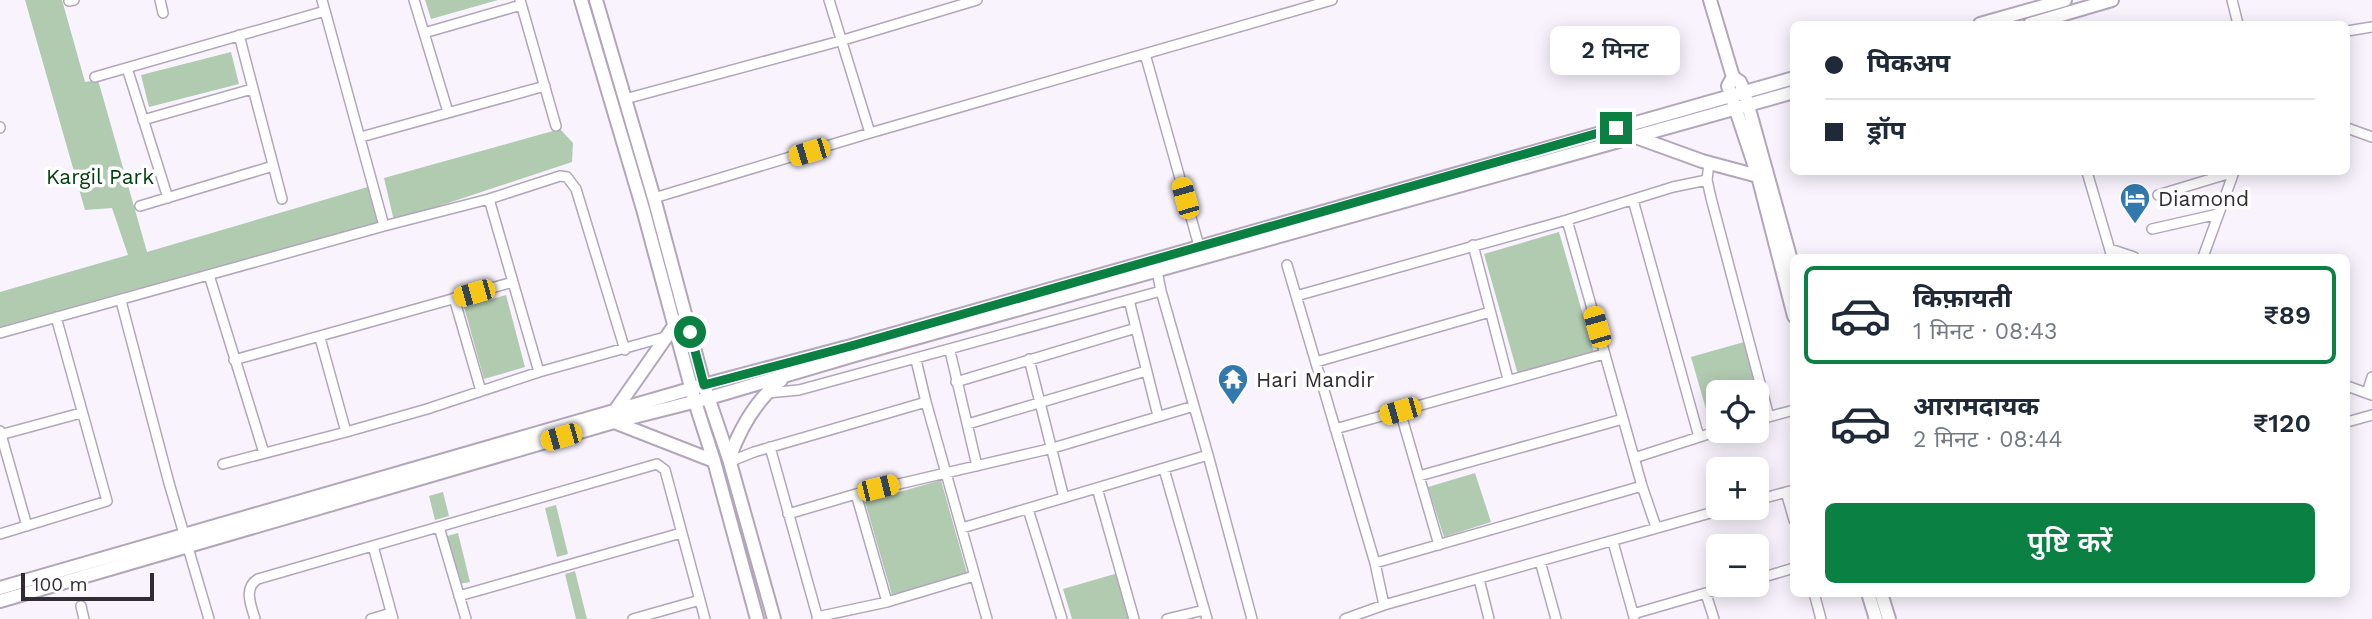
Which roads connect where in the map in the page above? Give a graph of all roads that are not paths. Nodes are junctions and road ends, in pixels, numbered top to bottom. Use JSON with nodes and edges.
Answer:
{"nodes":[{"id":1,"x":159,"y":0,"type":"edge"},
{"id":2,"x":322,"y":0,"type":"edge"},
{"id":3,"x":414,"y":0,"type":"edge"},
{"id":4,"x":581,"y":0,"type":"edge"},
{"id":5,"x":596,"y":0,"type":"edge"},
{"id":6,"x":829,"y":0,"type":"edge"},
{"id":7,"x":977,"y":0,"type":"edge"},
{"id":8,"x":1332,"y":0,"type":"edge"},
{"id":9,"x":1710,"y":0,"type":"edge"},
{"id":10,"x":2065,"y":0,"type":"edge"},
{"id":11,"x":2112,"y":0,"type":"edge"},
{"id":12,"x":2232,"y":0,"type":"edge"},
{"id":13,"x":521,"y":2,"type":"edge"},
{"id":14,"x":325,"y":11,"type":"junction"},
{"id":15,"x":163,"y":13,"type":"dead end"},
{"id":16,"x":1991,"y":21,"type":"edge"},
{"id":17,"x":2052,"y":21,"type":"edge"},
{"id":18,"x":2237,"y":21,"type":"edge"},
{"id":19,"x":2372,"y":27,"type":"edge"},
{"id":20,"x":2350,"y":31,"type":"edge"},
{"id":21,"x":424,"y":33,"type":"junction"},
{"id":22,"x":239,"y":35,"type":"junction"},
{"id":23,"x":841,"y":41,"type":"junction"},
{"id":24,"x":1145,"y":54,"type":"junction"},
{"id":25,"x":127,"y":68,"type":"junction"},
{"id":26,"x":95,"y":77,"type":"dead end"},
{"id":27,"x":1790,"y":80,"type":"edge"},
{"id":28,"x":545,"y":86,"type":"junction"},
{"id":29,"x":252,"y":89,"type":"junction"},
{"id":30,"x":1790,"y":93,"type":"edge"},
{"id":31,"x":625,"y":99,"type":"junction"},
{"id":32,"x":1740,"y":100,"type":"junction"},
{"id":33,"x":448,"y":112,"type":"junction"},
{"id":34,"x":143,"y":120,"type":"junction"},
{"id":35,"x":556,"y":126,"type":"dead end"},
{"id":36,"x":2350,"y":129,"type":"edge"},
{"id":37,"x":870,"y":133,"type":"junction"},
{"id":38,"x":1633,"y":136,"type":"junction"},
{"id":39,"x":361,"y":137,"type":"junction"},
{"id":40,"x":2372,"y":137,"type":"edge"},
{"id":41,"x":1709,"y":163,"type":"junction"},
{"id":42,"x":273,"y":166,"type":"junction"},
{"id":43,"x":2088,"y":175,"type":"edge"},
{"id":44,"x":2224,"y":175,"type":"edge"},
{"id":45,"x":2233,"y":175,"type":"edge"},
{"id":46,"x":1758,"y":176,"type":"junction"},
{"id":47,"x":1707,"y":180,"type":"junction"},
{"id":48,"x":2158,"y":195,"type":"dead end"},
{"id":49,"x":167,"y":198,"type":"junction"},
{"id":50,"x":654,"y":198,"type":"junction"},
{"id":51,"x":282,"y":199,"type":"dead end"},
{"id":52,"x":489,"y":199,"type":"junction"},
{"id":53,"x":1633,"y":200,"type":"junction"},
{"id":54,"x":140,"y":206,"type":"dead end"},
{"id":55,"x":2218,"y":214,"type":"junction"},
{"id":56,"x":1567,"y":220,"type":"junction"},
{"id":57,"x":384,"y":226,"type":"junction"},
{"id":58,"x":2152,"y":229,"type":"dead end"},
{"id":59,"x":1473,"y":244,"type":"junction"},
{"id":60,"x":1199,"y":247,"type":"junction"},
{"id":61,"x":2111,"y":253,"type":"edge"},
{"id":62,"x":2204,"y":254,"type":"edge"},
{"id":63,"x":1790,"y":258,"type":"edge"},
{"id":64,"x":1156,"y":265,"type":"junction"},
{"id":65,"x":1287,"y":265,"type":"dead end"},
{"id":66,"x":209,"y":275,"type":"junction"},
{"id":67,"x":513,"y":282,"type":"junction"},
{"id":68,"x":1161,"y":291,"type":"junction"},
{"id":69,"x":1296,"y":296,"type":"junction"},
{"id":70,"x":454,"y":298,"type":"junction"},
{"id":71,"x":1129,"y":300,"type":"junction"},
{"id":72,"x":1790,"y":300,"type":"edge"},
{"id":73,"x":121,"y":301,"type":"junction"},
{"id":74,"x":1490,"y":312,"type":"junction"},
{"id":75,"x":56,"y":317,"type":"junction"},
{"id":76,"x":674,"y":326,"type":"junction"},
{"id":77,"x":1136,"y":328,"type":"junction"},
{"id":78,"x":0,"y":333,"type":"edge"},
{"id":79,"x":666,"y":337,"type":"junction"},
{"id":80,"x":320,"y":338,"type":"junction"},
{"id":81,"x":625,"y":350,"type":"junction"},
{"id":82,"x":950,"y":351,"type":"junction"},
{"id":83,"x":1604,"y":354,"type":"junction"},
{"id":84,"x":1029,"y":359,"type":"junction"},
{"id":85,"x":234,"y":360,"type":"junction"},
{"id":86,"x":916,"y":360,"type":"junction"},
{"id":87,"x":1315,"y":362,"type":"junction"},
{"id":88,"x":1146,"y":371,"type":"junction"},
{"id":89,"x":539,"y":372,"type":"junction"},
{"id":90,"x":787,"y":376,"type":"junction"},
{"id":91,"x":2372,"y":377,"type":"edge"},
{"id":92,"x":1508,"y":379,"type":"junction"},
{"id":93,"x":1759,"y":380,"type":"edge"},
{"id":94,"x":957,"y":382,"type":"junction"},
{"id":95,"x":2350,"y":387,"type":"edge"},
{"id":96,"x":481,"y":391,"type":"junction"},
{"id":97,"x":697,"y":392,"type":"junction"},
{"id":98,"x":767,"y":393,"type":"junction"},
{"id":99,"x":2370,"y":394,"type":"edge"},
{"id":100,"x":709,"y":398,"type":"junction"},
{"id":101,"x":926,"y":402,"type":"junction"},
{"id":102,"x":1042,"y":402,"type":"junction"},
{"id":103,"x":1194,"y":406,"type":"junction"},
{"id":104,"x":1400,"y":411,"type":"junction"},
{"id":105,"x":1790,"y":411,"type":"edge"},
{"id":106,"x":81,"y":413,"type":"junction"},
{"id":107,"x":2372,"y":415,"type":"edge"},
{"id":108,"x":1158,"y":416,"type":"junction"},
{"id":109,"x":614,"y":417,"type":"junction"},
{"id":110,"x":1769,"y":417,"type":"edge"},
{"id":111,"x":1623,"y":419,"type":"junction"},
{"id":112,"x":2350,"y":421,"type":"edge"},
{"id":113,"x":968,"y":424,"type":"junction"},
{"id":114,"x":1335,"y":429,"type":"junction"},
{"id":115,"x":346,"y":432,"type":"junction"},
{"id":116,"x":0,"y":433,"type":"edge"},
{"id":117,"x":1706,"y":435,"type":"edge"},
{"id":118,"x":1699,"y":437,"type":"junction"},
{"id":119,"x":771,"y":447,"type":"junction"},
{"id":120,"x":1053,"y":448,"type":"junction"},
{"id":121,"x":264,"y":453,"type":"junction"},
{"id":122,"x":1208,"y":455,"type":"junction"},
{"id":123,"x":1634,"y":458,"type":"junction"},
{"id":124,"x":729,"y":460,"type":"junction"},
{"id":125,"x":714,"y":461,"type":"junction"},
{"id":126,"x":223,"y":464,"type":"dead end"},
{"id":127,"x":978,"y":466,"type":"junction"},
{"id":128,"x":1164,"y":469,"type":"junction"},
{"id":129,"x":945,"y":472,"type":"junction"},
{"id":130,"x":1419,"y":476,"type":"junction"},
{"id":131,"x":1642,"y":486,"type":"junction"},
{"id":132,"x":1097,"y":488,"type":"junction"},
{"id":133,"x":1790,"y":491,"type":"edge"},
{"id":134,"x":856,"y":494,"type":"junction"},
{"id":135,"x":1769,"y":497,"type":"edge"},
{"id":136,"x":1064,"y":498,"type":"junction"},
{"id":137,"x":1028,"y":509,"type":"junction"},
{"id":138,"x":788,"y":514,"type":"junction"},
{"id":139,"x":1706,"y":514,"type":"edge"},
{"id":140,"x":27,"y":526,"type":"junction"},
{"id":141,"x":439,"y":527,"type":"junction"},
{"id":142,"x":1656,"y":527,"type":"junction"},
{"id":143,"x":962,"y":528,"type":"junction"},
{"id":144,"x":681,"y":533,"type":"junction"},
{"id":145,"x":0,"y":534,"type":"edge"},
{"id":146,"x":186,"y":542,"type":"junction"},
{"id":147,"x":1613,"y":542,"type":"junction"},
{"id":148,"x":1439,"y":545,"type":"junction"},
{"id":149,"x":373,"y":546,"type":"junction"},
{"id":150,"x":1539,"y":561,"type":"junction"},
{"id":151,"x":1375,"y":563,"type":"junction"},
{"id":152,"x":1790,"y":569,"type":"edge"},
{"id":153,"x":1769,"y":575,"type":"edge"},
{"id":154,"x":974,"y":576,"type":"junction"},
{"id":155,"x":1479,"y":579,"type":"junction"},
{"id":156,"x":0,"y":588,"type":"edge"},
{"id":157,"x":1706,"y":594,"type":"edge"},
{"id":158,"x":459,"y":596,"type":"junction"},
{"id":159,"x":1707,"y":597,"type":"edge"},
{"id":160,"x":1815,"y":597,"type":"edge"},
{"id":161,"x":1869,"y":597,"type":"edge"},
{"id":162,"x":1882,"y":597,"type":"edge"},
{"id":163,"x":700,"y":600,"type":"junction"},
{"id":164,"x":0,"y":601,"type":"edge"},
{"id":165,"x":887,"y":602,"type":"junction"},
{"id":166,"x":1384,"y":605,"type":"junction"},
{"id":167,"x":81,"y":606,"type":"dead end"},
{"id":168,"x":1206,"y":614,"type":"edge"},
{"id":169,"x":392,"y":616,"type":"edge"},
{"id":170,"x":1634,"y":616,"type":"edge"},
{"id":171,"x":818,"y":618,"type":"edge"},
{"id":172,"x":85,"y":619,"type":"edge"},
{"id":173,"x":209,"y":619,"type":"edge"},
{"id":174,"x":255,"y":619,"type":"edge"},
{"id":175,"x":371,"y":619,"type":"edge"},
{"id":176,"x":466,"y":619,"type":"edge"},
{"id":177,"x":633,"y":619,"type":"edge"},
{"id":178,"x":705,"y":619,"type":"edge"},
{"id":179,"x":757,"y":619,"type":"edge"},
{"id":180,"x":774,"y":619,"type":"edge"},
{"id":181,"x":987,"y":619,"type":"edge"},
{"id":182,"x":1062,"y":619,"type":"edge"},
{"id":183,"x":1134,"y":619,"type":"edge"},
{"id":184,"x":1167,"y":619,"type":"edge"},
{"id":185,"x":1252,"y":619,"type":"edge"},
{"id":186,"x":1345,"y":619,"type":"edge"},
{"id":187,"x":1489,"y":619,"type":"edge"},
{"id":188,"x":1556,"y":619,"type":"edge"},
{"id":189,"x":1714,"y":619,"type":"edge"},
{"id":190,"x":1821,"y":619,"type":"edge"},
{"id":191,"x":1876,"y":619,"type":"edge"},
{"id":192,"x":1889,"y":619,"type":"edge"}],
"edges":[{"from":1,"to":15,"type":"street"},
{"from":2,"to":14,"type":"street"},
{"from":3,"to":21,"type":"street"},
{"from":4,"to":76,"type":"main road"},
{"from":5,"to":31,"type":"main road"},
{"from":6,"to":23,"type":"street"},
{"from":7,"to":23,"type":"street"},
{"from":8,"to":24,"type":"street"},
{"from":9,"to":32,"type":"main road"},
{"from":10,"to":16,"type":"main road"},
{"from":11,"to":17,"type":"main road"},
{"from":12,"to":18,"type":"street"},
{"from":13,"to":21,"type":"street"},
{"from":13,"to":28,"type":"street"},
{"from":14,"to":22,"type":"street"},
{"from":14,"to":39,"type":"street"},
{"from":19,"to":20,"type":"street"},
{"from":21,"to":33,"type":"street"},
{"from":22,"to":25,"type":"street"},
{"from":22,"to":29,"type":"street"},
{"from":23,"to":31,"type":"street"},
{"from":23,"to":37,"type":"street"},
{"from":24,"to":37,"type":"street"},
{"from":24,"to":60,"type":"street"},
{"from":25,"to":26,"type":"street"},
{"from":25,"to":34,"type":"street"},
{"from":27,"to":32,"type":"main road"},
{"from":28,"to":33,"type":"street"},
{"from":28,"to":35,"type":"street"},
{"from":29,"to":34,"type":"street"},
{"from":29,"to":42,"type":"street"},
{"from":30,"to":32,"type":"main road"},
{"from":31,"to":50,"type":"main road"},
{"from":32,"to":38,"type":"main road"},
{"from":32,"to":46,"type":"main road"},
{"from":32,"to":60,"type":"main road"},
{"from":32,"to":63,"type":"main road"},
{"from":33,"to":39,"type":"street"},
{"from":34,"to":49,"type":"street"},
{"from":36,"to":40,"type":"street"},
{"from":37,"to":50,"type":"street"},
{"from":38,"to":41,"type":"main road"},
{"from":38,"to":64,"type":"main road"},
{"from":39,"to":57,"type":"street"},
{"from":41,"to":46,"type":"main road"},
{"from":41,"to":47,"type":"street"},
{"from":42,"to":49,"type":"street"},
{"from":42,"to":51,"type":"street"},
{"from":43,"to":61,"type":"street"},
{"from":44,"to":48,"type":"street"},
{"from":45,"to":55,"type":"street"},
{"from":46,"to":72,"type":"main road"},
{"from":47,"to":53,"type":"street"},
{"from":47,"to":93,"type":"street"},
{"from":49,"to":54,"type":"street"},
{"from":50,"to":97,"type":"main road"},
{"from":52,"to":57,"type":"street"},
{"from":52,"to":67,"type":"street"},
{"from":52,"to":81,"type":"street"},
{"from":53,"to":56,"type":"street"},
{"from":53,"to":118,"type":"street"},
{"from":55,"to":58,"type":"street"},
{"from":55,"to":62,"type":"street"},
{"from":56,"to":59,"type":"street"},
{"from":56,"to":83,"type":"street"},
{"from":57,"to":66,"type":"street"},
{"from":59,"to":69,"type":"street"},
{"from":59,"to":74,"type":"street"},
{"from":60,"to":64,"type":"main road"},
{"from":64,"to":68,"type":"street"},
{"from":64,"to":90,"type":"main road"},
{"from":64,"to":97,"type":"main road"},
{"from":65,"to":69,"type":"street"},
{"from":66,"to":73,"type":"street"},
{"from":66,"to":85,"type":"street"},
{"from":67,"to":70,"type":"street"},
{"from":67,"to":89,"type":"street"},
{"from":68,"to":71,"type":"street"},
{"from":68,"to":103,"type":"street"},
{"from":69,"to":87,"type":"street"},
{"from":70,"to":80,"type":"street"},
{"from":70,"to":96,"type":"street"},
{"from":71,"to":77,"type":"street"},
{"from":71,"to":82,"type":"street"},
{"from":73,"to":75,"type":"street"},
{"from":73,"to":146,"type":"street"},
{"from":74,"to":87,"type":"street"},
{"from":74,"to":92,"type":"street"},
{"from":75,"to":78,"type":"street"},
{"from":75,"to":106,"type":"street"},
{"from":76,"to":79,"type":"main road"},
{"from":76,"to":97,"type":"main road"},
{"from":77,"to":84,"type":"street"},
{"from":77,"to":88,"type":"street"},
{"from":79,"to":81,"type":"street"},
{"from":79,"to":109,"type":"main road"},
{"from":80,"to":85,"type":"street"},
{"from":80,"to":115,"type":"street"},
{"from":81,"to":89,"type":"street"},
{"from":82,"to":86,"type":"street"},
{"from":82,"to":94,"type":"street"},
{"from":83,"to":92,"type":"street"},
{"from":83,"to":111,"type":"street"},
{"from":84,"to":94,"type":"street"},
{"from":84,"to":102,"type":"street"},
{"from":85,"to":121,"type":"street"},
{"from":86,"to":98,"type":"street"},
{"from":86,"to":101,"type":"street"},
{"from":87,"to":114,"type":"street"},
{"from":88,"to":102,"type":"street"},
{"from":88,"to":108,"type":"street"},
{"from":89,"to":96,"type":"street"},
{"from":90,"to":98,"type":"main road"},
{"from":90,"to":100,"type":"main road"},
{"from":91,"to":99,"type":"street"},
{"from":92,"to":104,"type":"street"},
{"from":94,"to":113,"type":"street"},
{"from":95,"to":99,"type":"street"},
{"from":96,"to":115,"type":"street"},
{"from":97,"to":100,"type":"main road"},
{"from":97,"to":109,"type":"main road"},
{"from":97,"to":125,"type":"main road"},
{"from":98,"to":124,"type":"main road"},
{"from":100,"to":124,"type":"main road"},
{"from":101,"to":119,"type":"street"},
{"from":101,"to":129,"type":"street"},
{"from":102,"to":113,"type":"street"},
{"from":102,"to":120,"type":"street"},
{"from":103,"to":108,"type":"street"},
{"from":103,"to":122,"type":"street"},
{"from":104,"to":114,"type":"street"},
{"from":104,"to":130,"type":"street"},
{"from":105,"to":110,"type":"street"},
{"from":106,"to":116,"type":"street"},
{"from":106,"to":140,"type":"street"},
{"from":107,"to":112,"type":"street"},
{"from":108,"to":120,"type":"street"},
{"from":109,"to":125,"type":"main road"},
{"from":109,"to":146,"type":"main road"},
{"from":111,"to":123,"type":"street"},
{"from":111,"to":130,"type":"street"},
{"from":113,"to":127,"type":"street"},
{"from":114,"to":151,"type":"street"},
{"from":115,"to":121,"type":"street"},
{"from":116,"to":140,"type":"street"},
{"from":117,"to":118,"type":"street"},
{"from":118,"to":123,"type":"street"},
{"from":119,"to":124,"type":"street"},
{"from":119,"to":138,"type":"street"},
{"from":120,"to":127,"type":"street"},
{"from":120,"to":136,"type":"street"},
{"from":121,"to":126,"type":"street"},
{"from":122,"to":128,"type":"street"},
{"from":122,"to":185,"type":"street"},
{"from":123,"to":131,"type":"street"},
{"from":124,"to":180,"type":"main road"},
{"from":125,"to":179,"type":"main road"},
{"from":127,"to":129,"type":"street"},
{"from":128,"to":132,"type":"street"},
{"from":128,"to":168,"type":"street"},
{"from":129,"to":134,"type":"street"},
{"from":129,"to":143,"type":"street"},
{"from":130,"to":148,"type":"street"},
{"from":131,"to":142,"type":"street"},
{"from":131,"to":148,"type":"street"},
{"from":132,"to":136,"type":"street"},
{"from":132,"to":183,"type":"street"},
{"from":133,"to":135,"type":"street"},
{"from":134,"to":138,"type":"street"},
{"from":134,"to":165,"type":"street"},
{"from":136,"to":137,"type":"street"},
{"from":137,"to":143,"type":"street"},
{"from":137,"to":182,"type":"street"},
{"from":138,"to":171,"type":"street"},
{"from":139,"to":142,"type":"street"},
{"from":140,"to":145,"type":"street"},
{"from":141,"to":144,"type":"street"},
{"from":141,"to":149,"type":"street"},
{"from":141,"to":158,"type":"street"},
{"from":142,"to":147,"type":"street"},
{"from":143,"to":154,"type":"street"},
{"from":144,"to":158,"type":"street"},
{"from":144,"to":163,"type":"street"},
{"from":146,"to":156,"type":"main road"},
{"from":146,"to":164,"type":"main road"},
{"from":146,"to":173,"type":"street"},
{"from":147,"to":150,"type":"street"},
{"from":147,"to":170,"type":"street"},
{"from":148,"to":151,"type":"street"},
{"from":149,"to":169,"type":"street"},
{"from":149,"to":174,"type":"street"},
{"from":150,"to":155,"type":"street"},
{"from":150,"to":188,"type":"street"},
{"from":151,"to":166,"type":"street"},
{"from":152,"to":153,"type":"street"},
{"from":154,"to":165,"type":"street"},
{"from":154,"to":181,"type":"street"},
{"from":155,"to":166,"type":"street"},
{"from":155,"to":187,"type":"street"},
{"from":157,"to":170,"type":"street"},
{"from":158,"to":176,"type":"street"},
{"from":159,"to":189,"type":"street"},
{"from":160,"to":190,"type":"street"},
{"from":161,"to":191,"type":"main road"},
{"from":162,"to":192,"type":"main road"},
{"from":163,"to":177,"type":"street"},
{"from":163,"to":178,"type":"street"},
{"from":165,"to":171,"type":"street"},
{"from":166,"to":186,"type":"street"},
{"from":167,"to":172,"type":"street"},
{"from":168,"to":184,"type":"street"},
{"from":169,"to":175,"type":"street"}]}
